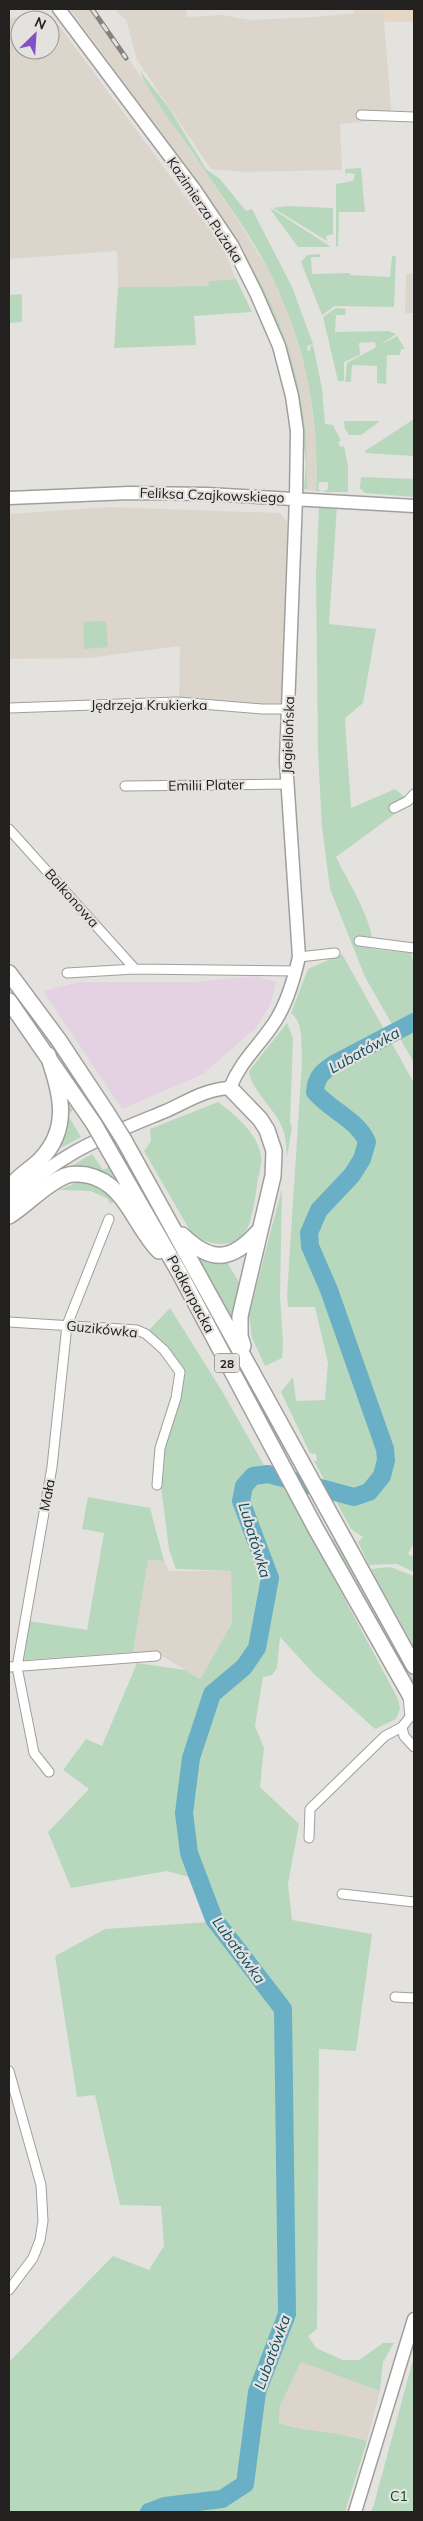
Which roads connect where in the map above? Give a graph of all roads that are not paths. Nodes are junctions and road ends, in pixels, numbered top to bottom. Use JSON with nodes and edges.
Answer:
{"nodes":[{"id":1,"x":59,"y":9,"type":"edge"},
{"id":2,"x":361,"y":115,"type":"dead end"},
{"id":3,"x":414,"y":117,"type":"edge"},
{"id":4,"x":9,"y":498,"type":"edge"},
{"id":5,"x":296,"y":498,"type":"junction"},
{"id":6,"x":414,"y":506,"type":"edge"},
{"id":7,"x":9,"y":708,"type":"edge"},
{"id":8,"x":288,"y":709,"type":"junction"},
{"id":9,"x":287,"y":784,"type":"junction"},
{"id":10,"x":124,"y":786,"type":"dead end"},
{"id":11,"x":414,"y":794,"type":"edge"},
{"id":12,"x":394,"y":808,"type":"dead end"},
{"id":13,"x":9,"y":829,"type":"edge"},
{"id":14,"x":359,"y":941,"type":"dead end"},
{"id":15,"x":414,"y":948,"type":"edge"},
{"id":16,"x":335,"y":953,"type":"dead end"},
{"id":17,"x":299,"y":957,"type":"junction"},
{"id":18,"x":135,"y":969,"type":"junction"},
{"id":19,"x":296,"y":971,"type":"junction"},
{"id":20,"x":9,"y":973,"type":"edge"},
{"id":21,"x":67,"y":973,"type":"dead end"},
{"id":22,"x":9,"y":1001,"type":"edge"},
{"id":23,"x":48,"y":1055,"type":"junction"},
{"id":24,"x":230,"y":1088,"type":"junction"},
{"id":25,"x":9,"y":1189,"type":"edge"},
{"id":26,"x":9,"y":1205,"type":"edge"},
{"id":27,"x":9,"y":1216,"type":"edge"},
{"id":28,"x":109,"y":1219,"type":"dead end"},
{"id":29,"x":171,"y":1224,"type":"junction"},
{"id":30,"x":259,"y":1230,"type":"junction"},
{"id":31,"x":179,"y":1272,"type":"junction"},
{"id":32,"x":9,"y":1322,"type":"edge"},
{"id":33,"x":67,"y":1325,"type":"junction"},
{"id":34,"x":250,"y":1366,"type":"junction"},
{"id":35,"x":157,"y":1485,"type":"dead end"},
{"id":36,"x":156,"y":1656,"type":"dead end"},
{"id":37,"x":414,"y":1666,"type":"edge"},
{"id":38,"x":13,"y":1667,"type":"edge"},
{"id":39,"x":411,"y":1696,"type":"edge"},
{"id":40,"x":402,"y":1727,"type":"junction"},
{"id":41,"x":414,"y":1747,"type":"edge"},
{"id":42,"x":49,"y":1772,"type":"dead end"},
{"id":43,"x":309,"y":1838,"type":"dead end"},
{"id":44,"x":342,"y":1894,"type":"dead end"},
{"id":45,"x":414,"y":1902,"type":"edge"},
{"id":46,"x":395,"y":1997,"type":"dead end"},
{"id":47,"x":414,"y":1998,"type":"edge"},
{"id":48,"x":9,"y":2071,"type":"edge"},
{"id":49,"x":9,"y":2290,"type":"edge"},
{"id":50,"x":414,"y":2319,"type":"edge"},
{"id":51,"x":355,"y":2512,"type":"edge"}],
"edges":[{"from":1,"to":5,"type":"street","name":"Kazimierza Pużaka"},
{"from":2,"to":3,"type":"street"},
{"from":4,"to":5,"type":"street","name":"Feliksa Czajkowskiego"},
{"from":5,"to":6,"type":"street","name":"Feliksa Czajkowskiego"},
{"from":5,"to":8,"type":"street","name":"Jagiellońska"},
{"from":7,"to":8,"type":"street","name":"Jędrzeja Krukierka"},
{"from":8,"to":9,"type":"street","name":"Jagiellońska"},
{"from":9,"to":10,"type":"street","name":"Emilii Plater"},
{"from":9,"to":17,"type":"street","name":"Jagiellońska"},
{"from":11,"to":12,"type":"street"},
{"from":13,"to":18,"type":"street","name":"Balkonowa"},
{"from":14,"to":15,"type":"street"},
{"from":16,"to":17,"type":"street"},
{"from":17,"to":19,"type":"street","name":"Jagiellońska"},
{"from":18,"to":19,"type":"street"},
{"from":18,"to":21,"type":"street"},
{"from":19,"to":24,"type":"street","name":"Jagiellońska"},
{"from":20,"to":29,"type":"main road","name":"Podkarpacka","number":"28","bridge":true},
{"from":22,"to":23,"type":"main road","name":"Podkarpacka","number":"28"},
{"from":23,"to":25,"type":"main road"},
{"from":23,"to":31,"type":"main road","name":"Podkarpacka","number":"28","bridge":true},
{"from":24,"to":26,"type":"street"},
{"from":24,"to":30,"type":"main road"},
{"from":27,"to":31,"type":"main road"},
{"from":28,"to":33,"type":"street","name":"Mała"},
{"from":29,"to":30,"type":"main road"},
{"from":29,"to":34,"type":"main road","name":"Podkarpacka","number":"28"},
{"from":30,"to":34,"type":"main road"},
{"from":31,"to":39,"type":"main road","name":"Podkarpacka","number":"28"},
{"from":32,"to":33,"type":"street","name":"Guzikówka"},
{"from":33,"to":35,"type":"street","name":"Guzikówka"},
{"from":33,"to":38,"type":"street","name":"Mała"},
{"from":34,"to":37,"type":"main road","name":"Podkarpacka","number":"28"},
{"from":36,"to":38,"type":"street"},
{"from":38,"to":42,"type":"street","name":"Mała"},
{"from":39,"to":40,"type":"street"},
{"from":40,"to":41,"type":"street"},
{"from":40,"to":43,"type":"street"},
{"from":44,"to":45,"type":"street"},
{"from":46,"to":47,"type":"street"},
{"from":48,"to":49,"type":"street"},
{"from":50,"to":51,"type":"street"}]}
